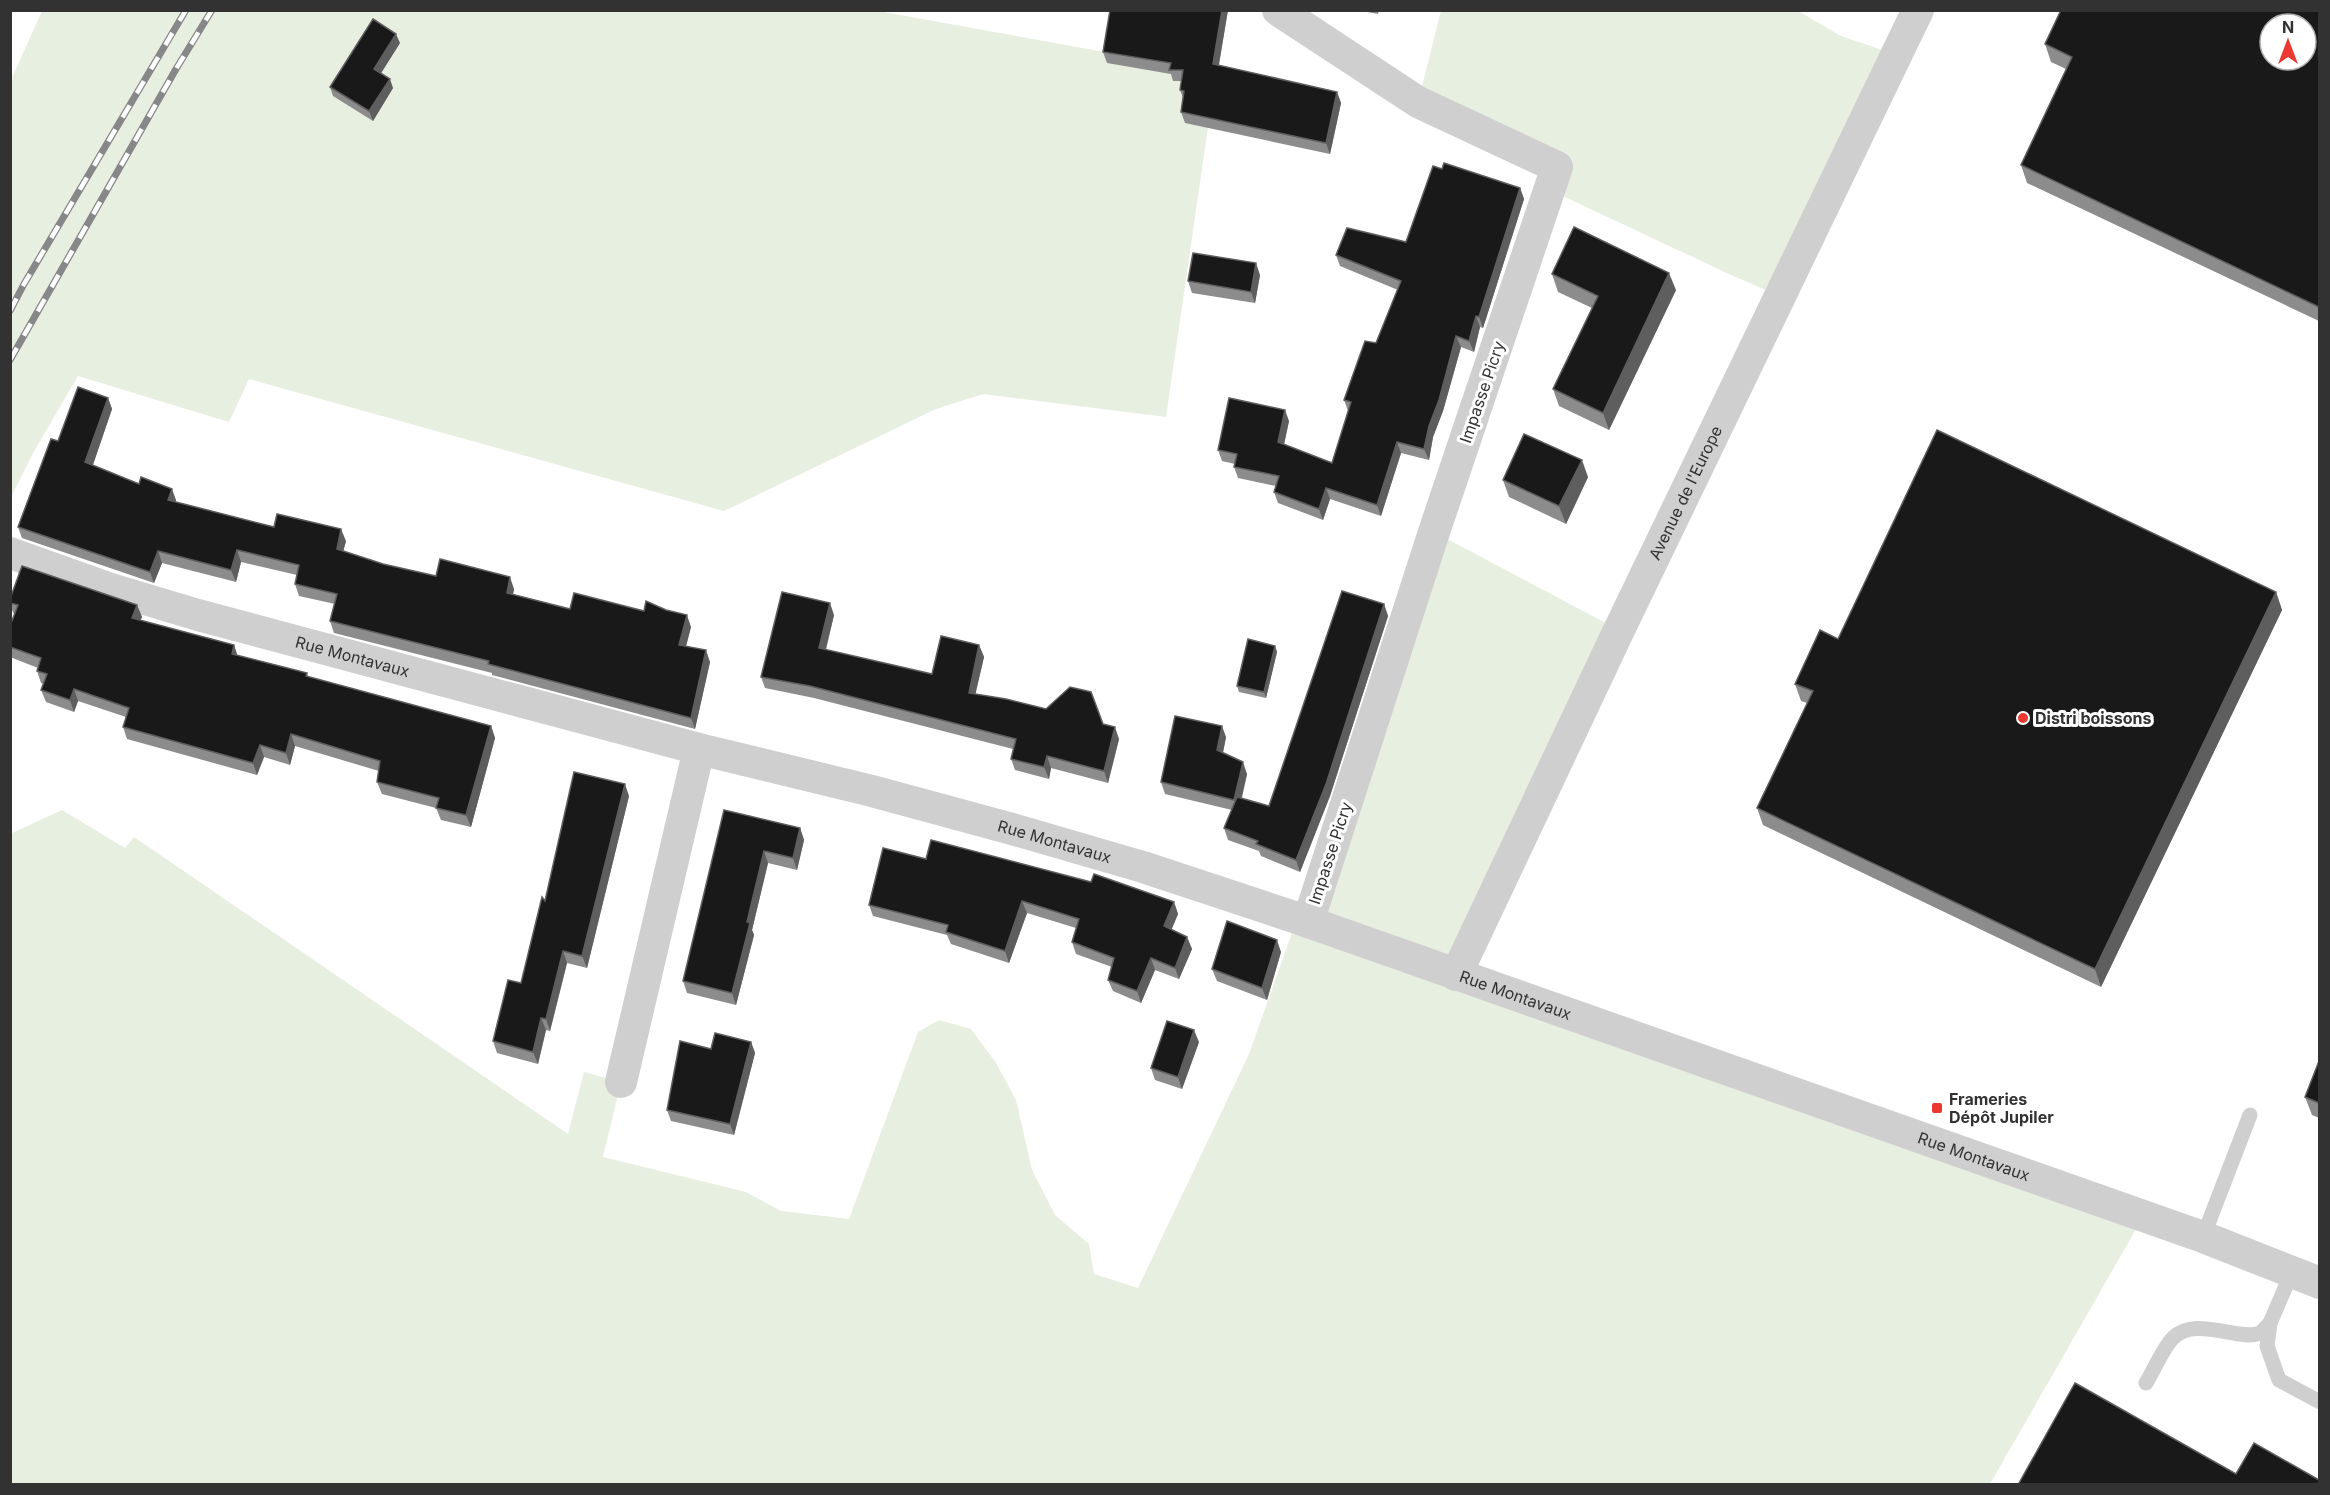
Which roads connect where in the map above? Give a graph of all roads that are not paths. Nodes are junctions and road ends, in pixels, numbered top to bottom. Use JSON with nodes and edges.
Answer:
{"nodes":[{"id":1,"x":1278,"y":10,"type":"edge"},
{"id":2,"x":1918,"y":10,"type":"edge"},
{"id":3,"x":10,"y":553,"type":"edge"},
{"id":4,"x":699,"y":749,"type":"junction"},
{"id":5,"x":1308,"y":922,"type":"junction"},
{"id":6,"x":1456,"y":975,"type":"junction"},
{"id":7,"x":621,"y":1082,"type":"dead end"},
{"id":8,"x":2250,"y":1115,"type":"dead end"},
{"id":9,"x":2203,"y":1237,"type":"junction"},
{"id":10,"x":2306,"y":1277,"type":"edge"},
{"id":11,"x":2270,"y":1323,"type":"junction"},
{"id":12,"x":2146,"y":1383,"type":"dead end"},
{"id":13,"x":2319,"y":1402,"type":"edge"}],
"edges":[{"from":1,"to":5,"type":"street","name":"Impasse Picry"},
{"from":2,"to":6,"type":"street","name":"Avenue de l'Europe"},
{"from":3,"to":4,"type":"street","name":"Rue Montavaux"},
{"from":4,"to":5,"type":"street","name":"Rue Montavaux"},
{"from":4,"to":7,"type":"street"},
{"from":5,"to":6,"type":"street","name":"Rue Montavaux"},
{"from":6,"to":9,"type":"street","name":"Rue Montavaux"},
{"from":8,"to":9,"type":"lane"},
{"from":9,"to":10,"type":"street","name":"Rue Montavaux"},
{"from":10,"to":11,"type":"lane"},
{"from":11,"to":12,"type":"lane"},
{"from":11,"to":13,"type":"lane"}]}
